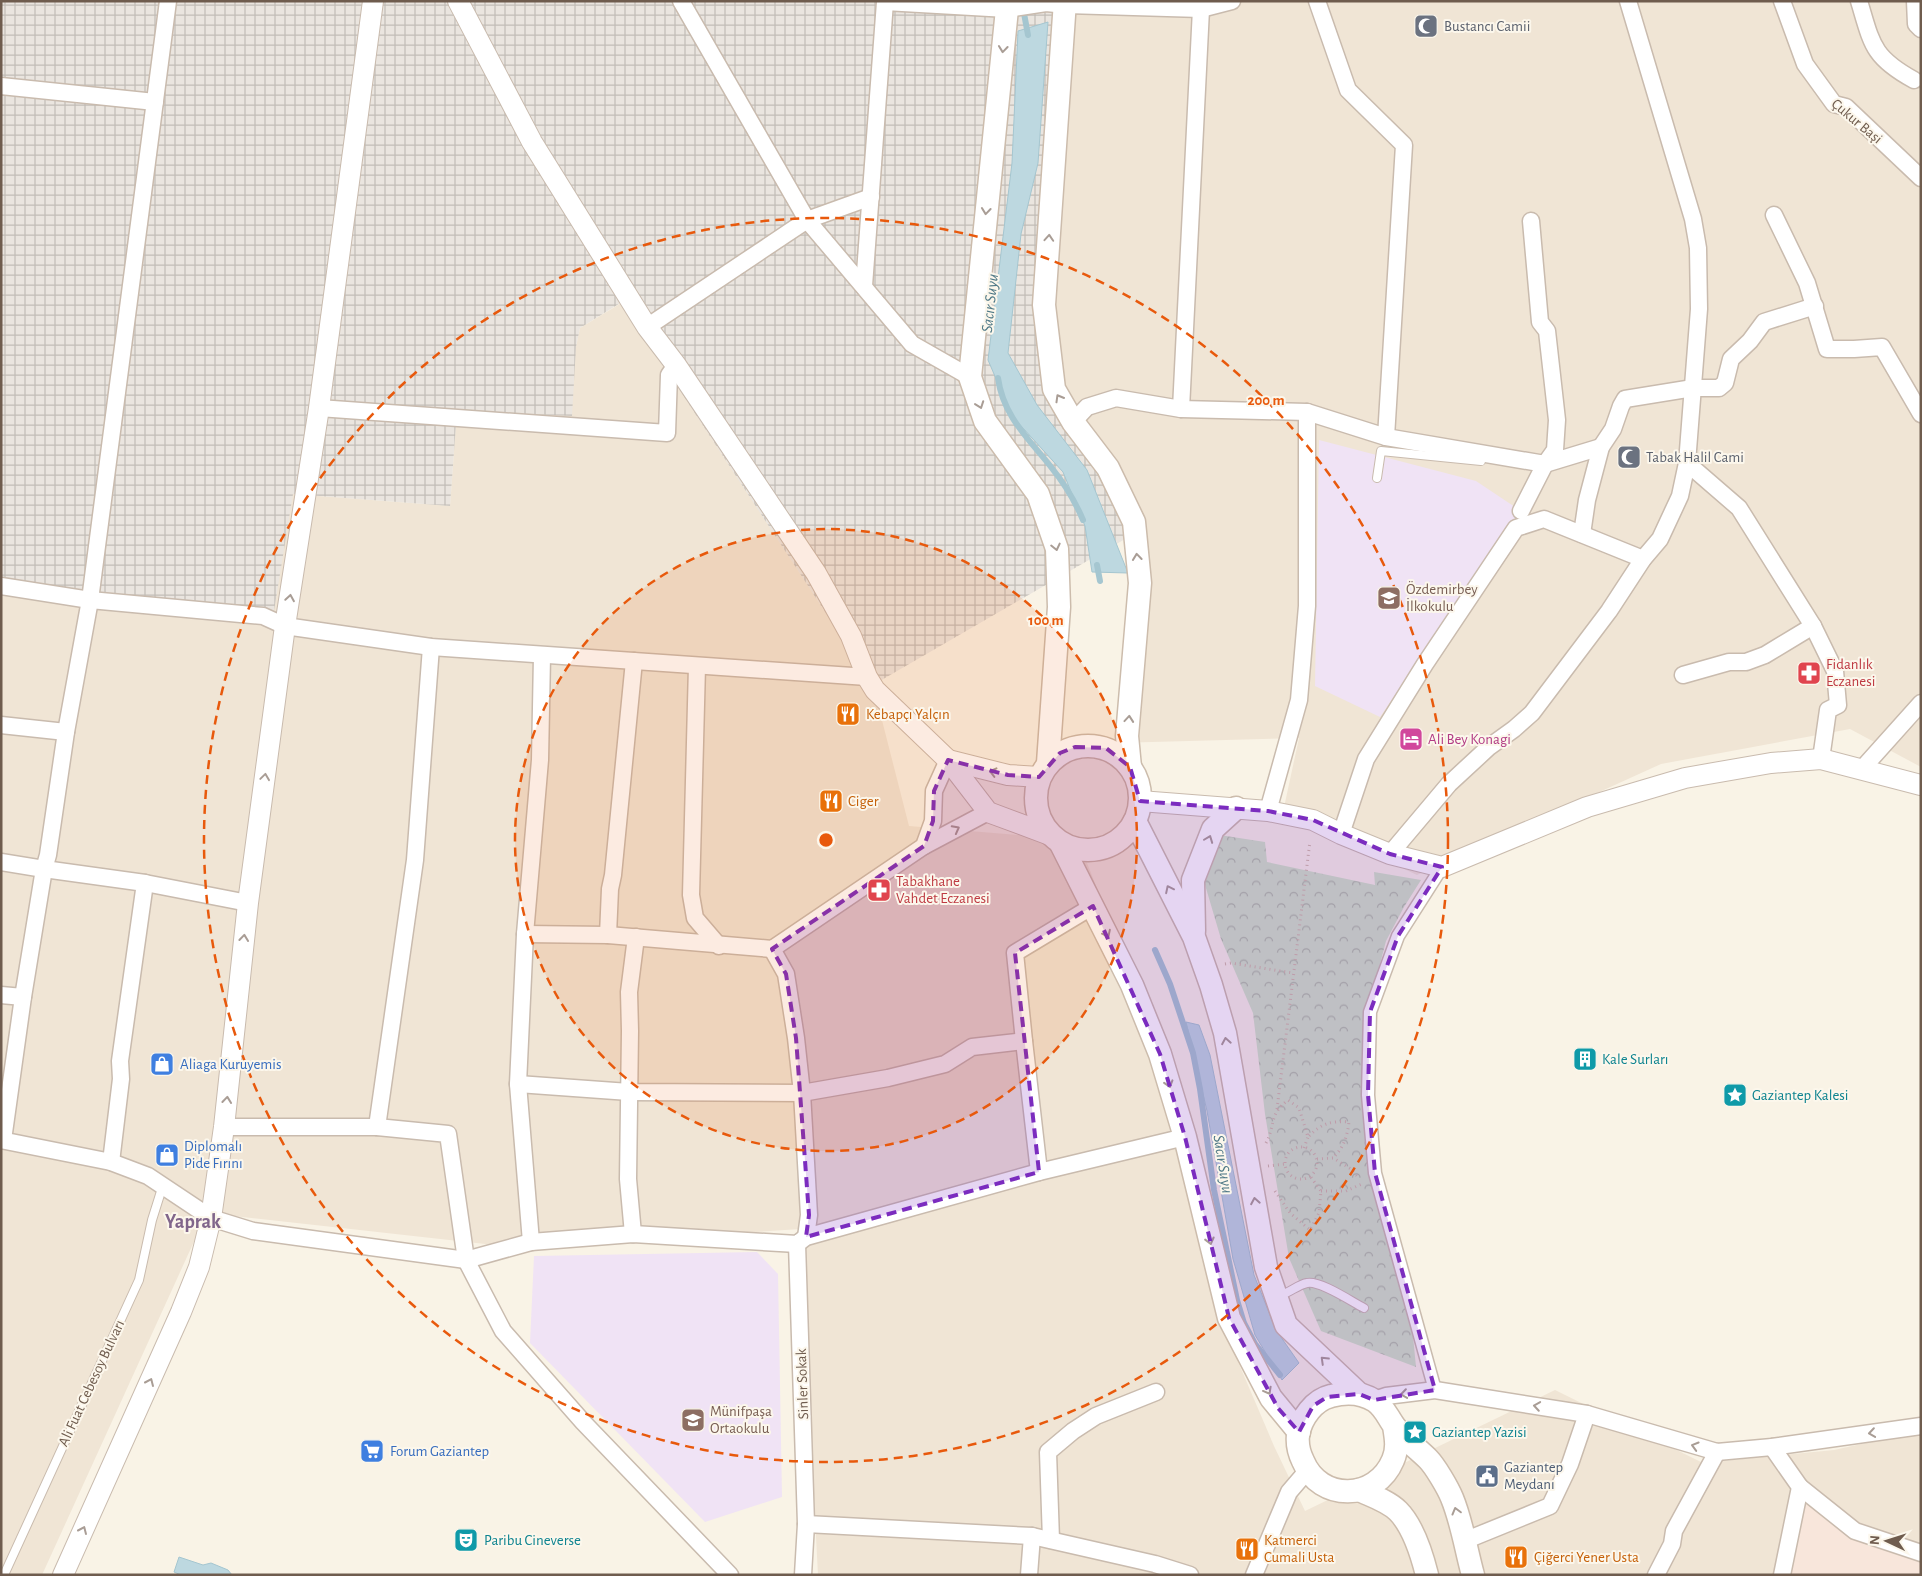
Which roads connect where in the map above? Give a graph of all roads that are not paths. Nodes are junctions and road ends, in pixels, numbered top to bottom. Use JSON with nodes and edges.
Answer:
{"nodes":[{"id":1,"x":168,"y":1,"type":"edge"},
{"id":2,"x":373,"y":1,"type":"edge"},
{"id":3,"x":458,"y":1,"type":"edge"},
{"id":4,"x":681,"y":1,"type":"edge"},
{"id":5,"x":1232,"y":1,"type":"edge"},
{"id":6,"x":1317,"y":1,"type":"edge"},
{"id":7,"x":1628,"y":1,"type":"edge"},
{"id":8,"x":1782,"y":1,"type":"edge"},
{"id":9,"x":1859,"y":1,"type":"edge"},
{"id":10,"x":1915,"y":1,"type":"edge"},
{"id":11,"x":885,"y":2,"type":"edge"},
{"id":12,"x":1066,"y":3,"type":"edge"},
{"id":13,"x":1005,"y":5,"type":"edge"},
{"id":14,"x":1201,"y":9,"type":"junction"},
{"id":15,"x":1921,"y":28,"type":"edge"},
{"id":16,"x":1914,"y":80,"type":"dead end"},
{"id":17,"x":1,"y":86,"type":"edge"},
{"id":18,"x":155,"y":102,"type":"junction"},
{"id":19,"x":1921,"y":178,"type":"edge"},
{"id":20,"x":871,"y":197,"type":"junction"},
{"id":21,"x":1774,"y":215,"type":"dead end"},
{"id":22,"x":807,"y":220,"type":"junction"},
{"id":23,"x":1531,"y":221,"type":"dead end"},
{"id":24,"x":864,"y":286,"type":"junction"},
{"id":25,"x":1815,"y":306,"type":"junction"},
{"id":26,"x":647,"y":328,"type":"junction"},
{"id":27,"x":676,"y":365,"type":"junction"},
{"id":28,"x":970,"y":377,"type":"junction"},
{"id":29,"x":1693,"y":388,"type":"junction"},
{"id":30,"x":319,"y":408,"type":"junction"},
{"id":31,"x":1181,"y":409,"type":"junction"},
{"id":32,"x":1307,"y":412,"type":"junction"},
{"id":33,"x":1921,"y":414,"type":"edge"},
{"id":34,"x":1073,"y":422,"type":"junction"},
{"id":35,"x":1386,"y":437,"type":"junction"},
{"id":36,"x":1601,"y":447,"type":"junction"},
{"id":37,"x":1687,"y":463,"type":"junction"},
{"id":38,"x":1545,"y":464,"type":"junction"},
{"id":39,"x":1377,"y":478,"type":"dead end"},
{"id":40,"x":1521,"y":511,"type":"dead end"},
{"id":41,"x":1582,"y":534,"type":"junction"},
{"id":42,"x":1643,"y":559,"type":"junction"},
{"id":43,"x":1,"y":586,"type":"edge"},
{"id":44,"x":90,"y":600,"type":"junction"},
{"id":45,"x":285,"y":626,"type":"junction"},
{"id":46,"x":1813,"y":626,"type":"junction"},
{"id":47,"x":431,"y":647,"type":"junction"},
{"id":48,"x":542,"y":656,"type":"junction"},
{"id":49,"x":634,"y":662,"type":"junction"},
{"id":50,"x":697,"y":666,"type":"junction"},
{"id":51,"x":1683,"y":675,"type":"dead end"},
{"id":52,"x":867,"y":677,"type":"junction"},
{"id":53,"x":1921,"y":702,"type":"edge"},
{"id":54,"x":1,"y":725,"type":"edge"},
{"id":55,"x":66,"y":732,"type":"junction"},
{"id":56,"x":1821,"y":759,"type":"junction"},
{"id":57,"x":948,"y":760,"type":"junction"},
{"id":58,"x":1130,"y":767,"type":"junction"},
{"id":59,"x":1044,"y":770,"type":"junction"},
{"id":60,"x":1861,"y":770,"type":"junction"},
{"id":61,"x":1921,"y":785,"type":"edge"},
{"id":62,"x":1236,"y":808,"type":"junction"},
{"id":63,"x":1138,"y":811,"type":"junction"},
{"id":64,"x":1268,"y":811,"type":"junction"},
{"id":65,"x":988,"y":812,"type":"junction"},
{"id":66,"x":1341,"y":834,"type":"junction"},
{"id":67,"x":1056,"y":840,"type":"junction"},
{"id":68,"x":924,"y":846,"type":"junction"},
{"id":69,"x":1390,"y":854,"type":"junction"},
{"id":70,"x":1,"y":862,"type":"edge"},
{"id":71,"x":1442,"y":867,"type":"junction"},
{"id":72,"x":44,"y":870,"type":"junction"},
{"id":73,"x":145,"y":883,"type":"junction"},
{"id":74,"x":248,"y":903,"type":"junction"},
{"id":75,"x":1093,"y":906,"type":"junction"},
{"id":76,"x":525,"y":934,"type":"junction"},
{"id":77,"x":608,"y":935,"type":"junction"},
{"id":78,"x":636,"y":937,"type":"junction"},
{"id":79,"x":1194,"y":937,"type":"junction"},
{"id":80,"x":719,"y":946,"type":"junction"},
{"id":81,"x":772,"y":949,"type":"junction"},
{"id":82,"x":1,"y":995,"type":"edge"},
{"id":83,"x":22,"y":997,"type":"junction"},
{"id":84,"x":1024,"y":1042,"type":"junction"},
{"id":85,"x":518,"y":1084,"type":"junction"},
{"id":86,"x":628,"y":1092,"type":"junction"},
{"id":87,"x":802,"y":1093,"type":"junction"},
{"id":88,"x":224,"y":1127,"type":"junction"},
{"id":89,"x":377,"y":1128,"type":"junction"},
{"id":90,"x":1186,"y":1137,"type":"junction"},
{"id":91,"x":2,"y":1140,"type":"edge"},
{"id":92,"x":111,"y":1162,"type":"junction"},
{"id":93,"x":1039,"y":1172,"type":"junction"},
{"id":94,"x":163,"y":1186,"type":"junction"},
{"id":95,"x":211,"y":1218,"type":"junction"},
{"id":96,"x":634,"y":1234,"type":"junction"},
{"id":97,"x":802,"y":1241,"type":"junction"},
{"id":98,"x":530,"y":1242,"type":"junction"},
{"id":99,"x":466,"y":1260,"type":"junction"},
{"id":100,"x":1276,"y":1296,"type":"junction"},
{"id":101,"x":1364,"y":1308,"type":"dead end"},
{"id":102,"x":1435,"y":1390,"type":"junction"},
{"id":103,"x":1156,"y":1392,"type":"dead end"},
{"id":104,"x":1366,"y":1397,"type":"junction"},
{"id":105,"x":1587,"y":1414,"type":"junction"},
{"id":106,"x":1394,"y":1426,"type":"junction"},
{"id":107,"x":1921,"y":1426,"type":"edge"},
{"id":108,"x":1300,"y":1432,"type":"junction"},
{"id":109,"x":1772,"y":1448,"type":"junction"},
{"id":110,"x":1717,"y":1452,"type":"junction"},
{"id":111,"x":1307,"y":1471,"type":"junction"},
{"id":112,"x":1800,"y":1487,"type":"junction"},
{"id":113,"x":1360,"y":1490,"type":"junction"},
{"id":114,"x":806,"y":1524,"type":"junction"},
{"id":115,"x":1032,"y":1536,"type":"junction"},
{"id":116,"x":1051,"y":1540,"type":"junction"},
{"id":117,"x":1464,"y":1541,"type":"junction"},
{"id":118,"x":1921,"y":1553,"type":"edge"},
{"id":119,"x":1154,"y":1569,"type":"edge"},
{"id":120,"x":4,"y":1575,"type":"edge"},
{"id":121,"x":63,"y":1575,"type":"edge"},
{"id":122,"x":730,"y":1575,"type":"edge"},
{"id":123,"x":803,"y":1575,"type":"edge"},
{"id":124,"x":1029,"y":1575,"type":"edge"},
{"id":125,"x":1190,"y":1575,"type":"edge"},
{"id":126,"x":1254,"y":1575,"type":"edge"},
{"id":127,"x":1427,"y":1575,"type":"edge"},
{"id":128,"x":1473,"y":1575,"type":"edge"},
{"id":129,"x":1656,"y":1575,"type":"edge"},
{"id":130,"x":1782,"y":1575,"type":"edge"}],
"edges":[{"from":1,"to":18,"type":"street"},
{"from":2,"to":30,"type":"street"},
{"from":3,"to":26,"type":"street"},
{"from":4,"to":22,"type":"street"},
{"from":5,"to":14,"type":"street"},
{"from":6,"to":35,"type":"street"},
{"from":7,"to":29,"type":"street"},
{"from":8,"to":19,"type":"street","name":"Çukur Başi"},
{"from":9,"to":16,"type":"street"},
{"from":10,"to":15,"type":"street"},
{"from":11,"to":13,"type":"street"},
{"from":11,"to":20,"type":"street"},
{"from":12,"to":13,"type":"street"},
{"from":12,"to":14,"type":"street"},
{"from":34,"to":12,"type":"main road","one_way":true},
{"from":13,"to":28,"type":"main road","one_way":true},
{"from":14,"to":31,"type":"street"},
{"from":17,"to":18,"type":"street"},
{"from":18,"to":44,"type":"street"},
{"from":20,"to":22,"type":"street"},
{"from":20,"to":24,"type":"street"},
{"from":21,"to":25,"type":"street"},
{"from":22,"to":24,"type":"street"},
{"from":22,"to":26,"type":"street"},
{"from":23,"to":38,"type":"street"},
{"from":24,"to":28,"type":"street"},
{"from":25,"to":29,"type":"street"},
{"from":25,"to":33,"type":"street"},
{"from":26,"to":27,"type":"street"},
{"from":27,"to":30,"type":"street"},
{"from":27,"to":52,"type":"street"},
{"from":28,"to":59,"type":"main road","one_way":true},
{"from":29,"to":36,"type":"street"},
{"from":29,"to":37,"type":"street"},
{"from":45,"to":30,"type":"street","one_way":true},
{"from":31,"to":32,"type":"street"},
{"from":31,"to":34,"type":"street"},
{"from":32,"to":35,"type":"street"},
{"from":32,"to":64,"type":"street"},
{"from":58,"to":34,"type":"main road","one_way":true},
{"from":35,"to":38,"type":"street"},
{"from":36,"to":38,"type":"street"},
{"from":36,"to":41,"type":"street"},
{"from":37,"to":42,"type":"street"},
{"from":37,"to":46,"type":"street"},
{"from":38,"to":39,"type":"lane"},
{"from":38,"to":40,"type":"street"},
{"from":41,"to":42,"type":"street"},
{"from":41,"to":66,"type":"street"},
{"from":42,"to":69,"type":"street"},
{"from":43,"to":44,"type":"street"},
{"from":44,"to":45,"type":"street"},
{"from":44,"to":55,"type":"street"},
{"from":45,"to":47,"type":"street"},
{"from":74,"to":45,"type":"street","one_way":true},
{"from":46,"to":51,"type":"street"},
{"from":46,"to":56,"type":"street"},
{"from":47,"to":48,"type":"street"},
{"from":47,"to":89,"type":"street"},
{"from":48,"to":49,"type":"street"},
{"from":48,"to":76,"type":"street"},
{"from":49,"to":50,"type":"street"},
{"from":49,"to":77,"type":"street"},
{"from":50,"to":52,"type":"street"},
{"from":50,"to":80,"type":"street"},
{"from":52,"to":57,"type":"street"},
{"from":53,"to":60,"type":"street"},
{"from":54,"to":55,"type":"street"},
{"from":55,"to":72,"type":"street"},
{"from":56,"to":60,"type":"street"},
{"from":56,"to":71,"type":"street"},
{"from":59,"to":57,"type":"street","one_way":true},
{"from":57,"to":65,"type":"street"},
{"from":57,"to":68,"type":"street"},
{"from":58,"to":59,"type":"main road"},
{"from":58,"to":63,"type":"main road"},
{"from":59,"to":67,"type":"main road"},
{"from":60,"to":61,"type":"street"},
{"from":62,"to":63,"type":"street"},
{"from":62,"to":64,"type":"street"},
{"from":79,"to":62,"type":"main road","one_way":true},
{"from":63,"to":67,"type":"main road"},
{"from":79,"to":63,"type":"main road","one_way":true},
{"from":64,"to":66,"type":"street"},
{"from":65,"to":67,"type":"street"},
{"from":68,"to":65,"type":"street","one_way":true},
{"from":66,"to":69,"type":"street"},
{"from":67,"to":75,"type":"main road"},
{"from":68,"to":81,"type":"street"},
{"from":69,"to":71,"type":"street"},
{"from":70,"to":72,"type":"street"},
{"from":71,"to":102,"type":"street"},
{"from":72,"to":73,"type":"street"},
{"from":72,"to":83,"type":"street"},
{"from":73,"to":74,"type":"street"},
{"from":73,"to":92,"type":"street"},
{"from":88,"to":74,"type":"street","one_way":true},
{"from":75,"to":84,"type":"street"},
{"from":75,"to":90,"type":"main road","one_way":true},
{"from":76,"to":77,"type":"street"},
{"from":76,"to":85,"type":"street"},
{"from":77,"to":78,"type":"street"},
{"from":78,"to":80,"type":"street"},
{"from":78,"to":86,"type":"street"},
{"from":100,"to":79,"type":"main road","one_way":true},
{"from":80,"to":81,"type":"street"},
{"from":81,"to":87,"type":"street","name":"Sinler Sokak"},
{"from":82,"to":83,"type":"street"},
{"from":83,"to":91,"type":"street"},
{"from":84,"to":87,"type":"street"},
{"from":84,"to":93,"type":"street"},
{"from":85,"to":86,"type":"street"},
{"from":85,"to":98,"type":"street"},
{"from":86,"to":87,"type":"street"},
{"from":86,"to":96,"type":"street"},
{"from":87,"to":97,"type":"street","name":"Sinler Sokak"},
{"from":88,"to":89,"type":"street"},
{"from":88,"to":95,"type":"street"},
{"from":89,"to":99,"type":"street"},
{"from":90,"to":93,"type":"street"},
{"from":90,"to":108,"type":"main road","one_way":true},
{"from":91,"to":92,"type":"street"},
{"from":92,"to":94,"type":"street"},
{"from":93,"to":97,"type":"street"},
{"from":94,"to":95,"type":"street"},
{"from":94,"to":120,"type":"lane","name":"Ali Fuat Cebesoy Bulvarı"},
{"from":95,"to":99,"type":"street"},
{"from":121,"to":95,"type":"street","one_way":true},
{"from":96,"to":97,"type":"street"},
{"from":96,"to":98,"type":"street"},
{"from":97,"to":114,"type":"street","name":"Sinler Sokak"},
{"from":98,"to":99,"type":"street"},
{"from":99,"to":122,"type":"street"},
{"from":100,"to":101,"type":"lane"},
{"from":104,"to":100,"type":"main road","one_way":true},
{"from":102,"to":104,"type":"street","one_way":true},
{"from":105,"to":102,"type":"street","one_way":true},
{"from":103,"to":116,"type":"street"},
{"from":104,"to":106,"type":"main road"},
{"from":104,"to":108,"type":"main road"},
{"from":110,"to":105,"type":"street","one_way":true},
{"from":105,"to":117,"type":"street"},
{"from":106,"to":113,"type":"main road"},
{"from":117,"to":106,"type":"main road","one_way":true},
{"from":107,"to":109,"type":"street","one_way":true},
{"from":108,"to":111,"type":"main road"},
{"from":109,"to":110,"type":"street"},
{"from":109,"to":112,"type":"street"},
{"from":110,"to":129,"type":"street"},
{"from":111,"to":113,"type":"main road"},
{"from":111,"to":126,"type":"street"},
{"from":112,"to":118,"type":"street"},
{"from":112,"to":130,"type":"street"},
{"from":113,"to":127,"type":"main road"},
{"from":114,"to":115,"type":"street"},
{"from":114,"to":123,"type":"street","name":"Sinler Sokak"},
{"from":115,"to":116,"type":"street"},
{"from":115,"to":124,"type":"street"},
{"from":116,"to":119,"type":"street"},
{"from":117,"to":128,"type":"main road"},
{"from":119,"to":125,"type":"street"}]}
